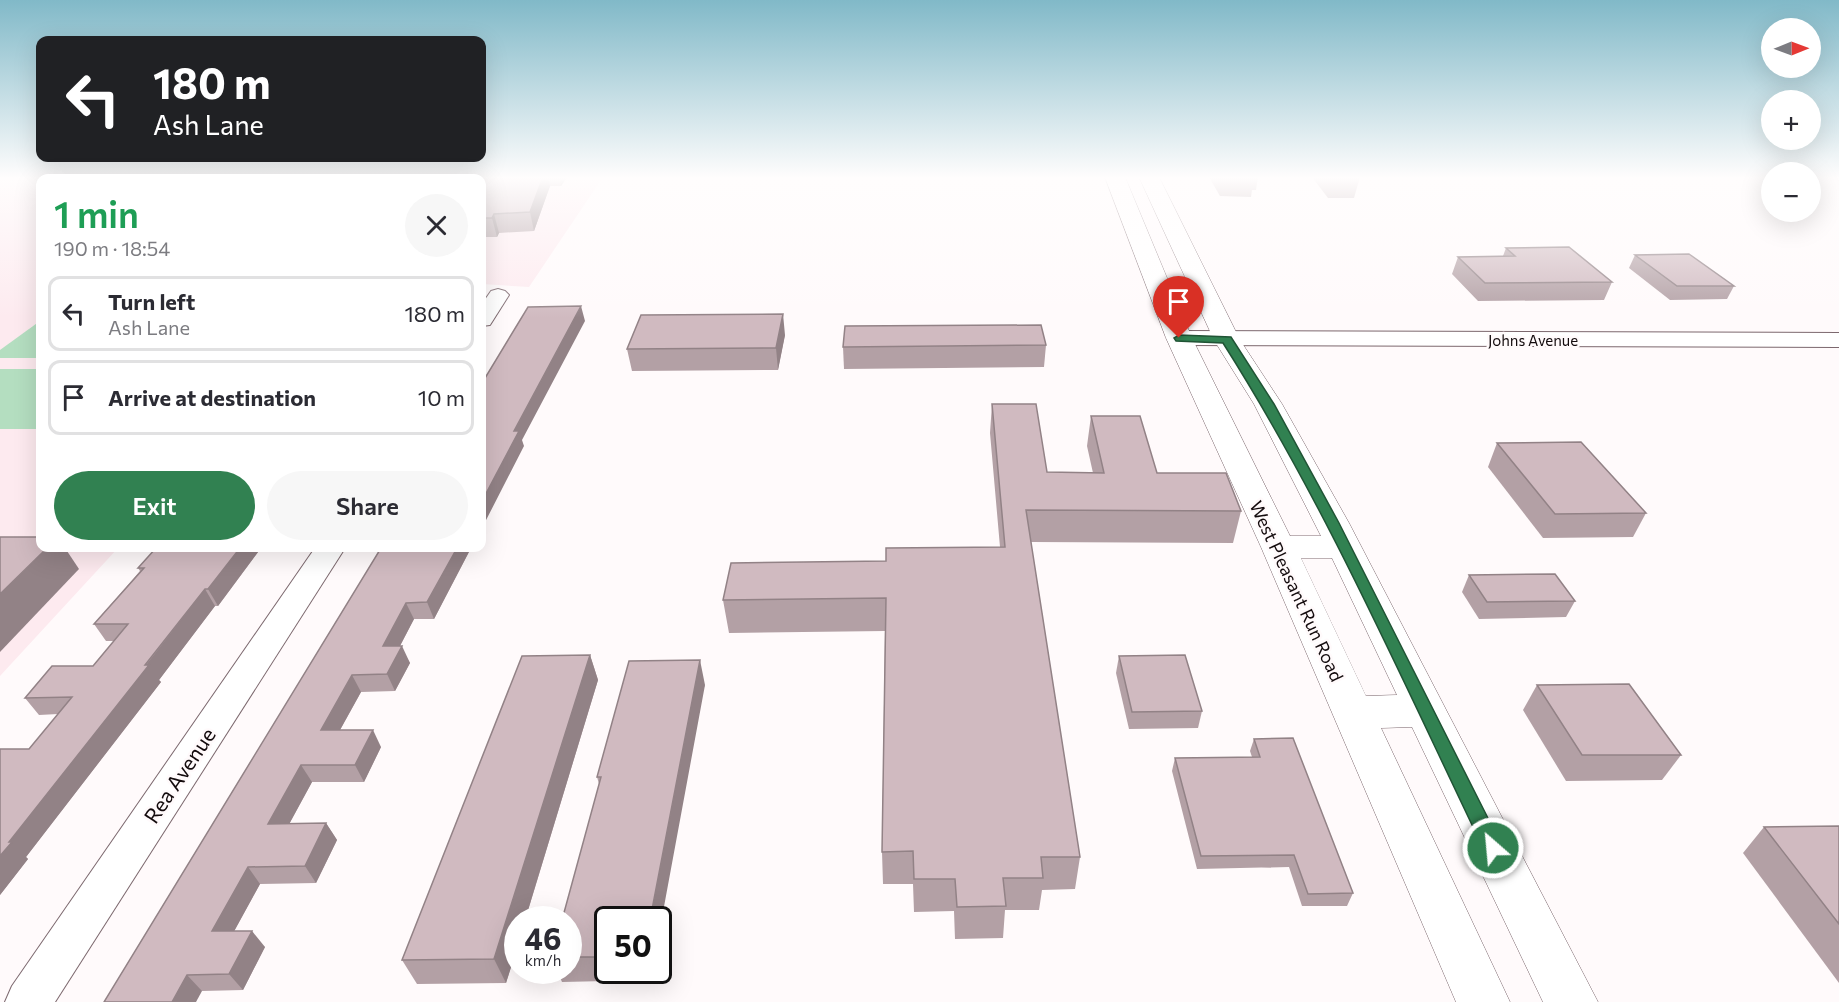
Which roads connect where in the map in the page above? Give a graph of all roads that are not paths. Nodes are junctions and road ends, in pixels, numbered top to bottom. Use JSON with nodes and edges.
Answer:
{"nodes":[{"id":1,"x":1133,"y":224,"type":"edge"},
{"id":2,"x":1170,"y":224,"type":"edge"},
{"id":3,"x":1179,"y":338,"type":"junction"},
{"id":4,"x":1227,"y":340,"type":"junction"},
{"id":5,"x":1839,"y":340,"type":"edge"},
{"id":6,"x":1210,"y":404,"type":"junction"},
{"id":7,"x":1268,"y":404,"type":"junction"},
{"id":8,"x":1278,"y":547,"type":"junction"},
{"id":9,"x":1344,"y":547,"type":"junction"},
{"id":10,"x":327,"y":552,"type":"edge"},
{"id":11,"x":1425,"y":711,"type":"junction"},
{"id":12,"x":1352,"y":712,"type":"junction"},
{"id":13,"x":28,"y":1002,"type":"edge"},
{"id":14,"x":1483,"y":1002,"type":"edge"},
{"id":15,"x":1570,"y":1002,"type":"edge"}],
"edges":[{"from":1,"to":3,"type":"main road","name":"West Pleasant Run Road"},
{"from":2,"to":4,"type":"main road"},
{"from":3,"to":4,"type":"street","name":"Johns Avenue"},
{"from":3,"to":6,"type":"main road","name":"West Pleasant Run Road"},
{"from":4,"to":5,"type":"street","name":"Johns Avenue"},
{"from":4,"to":7,"type":"main road"},
{"from":6,"to":7,"type":"main road"},
{"from":6,"to":8,"type":"main road","name":"West Pleasant Run Road"},
{"from":7,"to":9,"type":"main road"},
{"from":8,"to":9,"type":"main road"},
{"from":8,"to":12,"type":"main road","name":"West Pleasant Run Road"},
{"from":9,"to":11,"type":"main road"},
{"from":10,"to":13,"type":"street","name":"Rea Avenue"},
{"from":11,"to":12,"type":"main road"},
{"from":11,"to":15,"type":"main road"},
{"from":12,"to":14,"type":"main road","name":"West Pleasant Run Road"}]}
